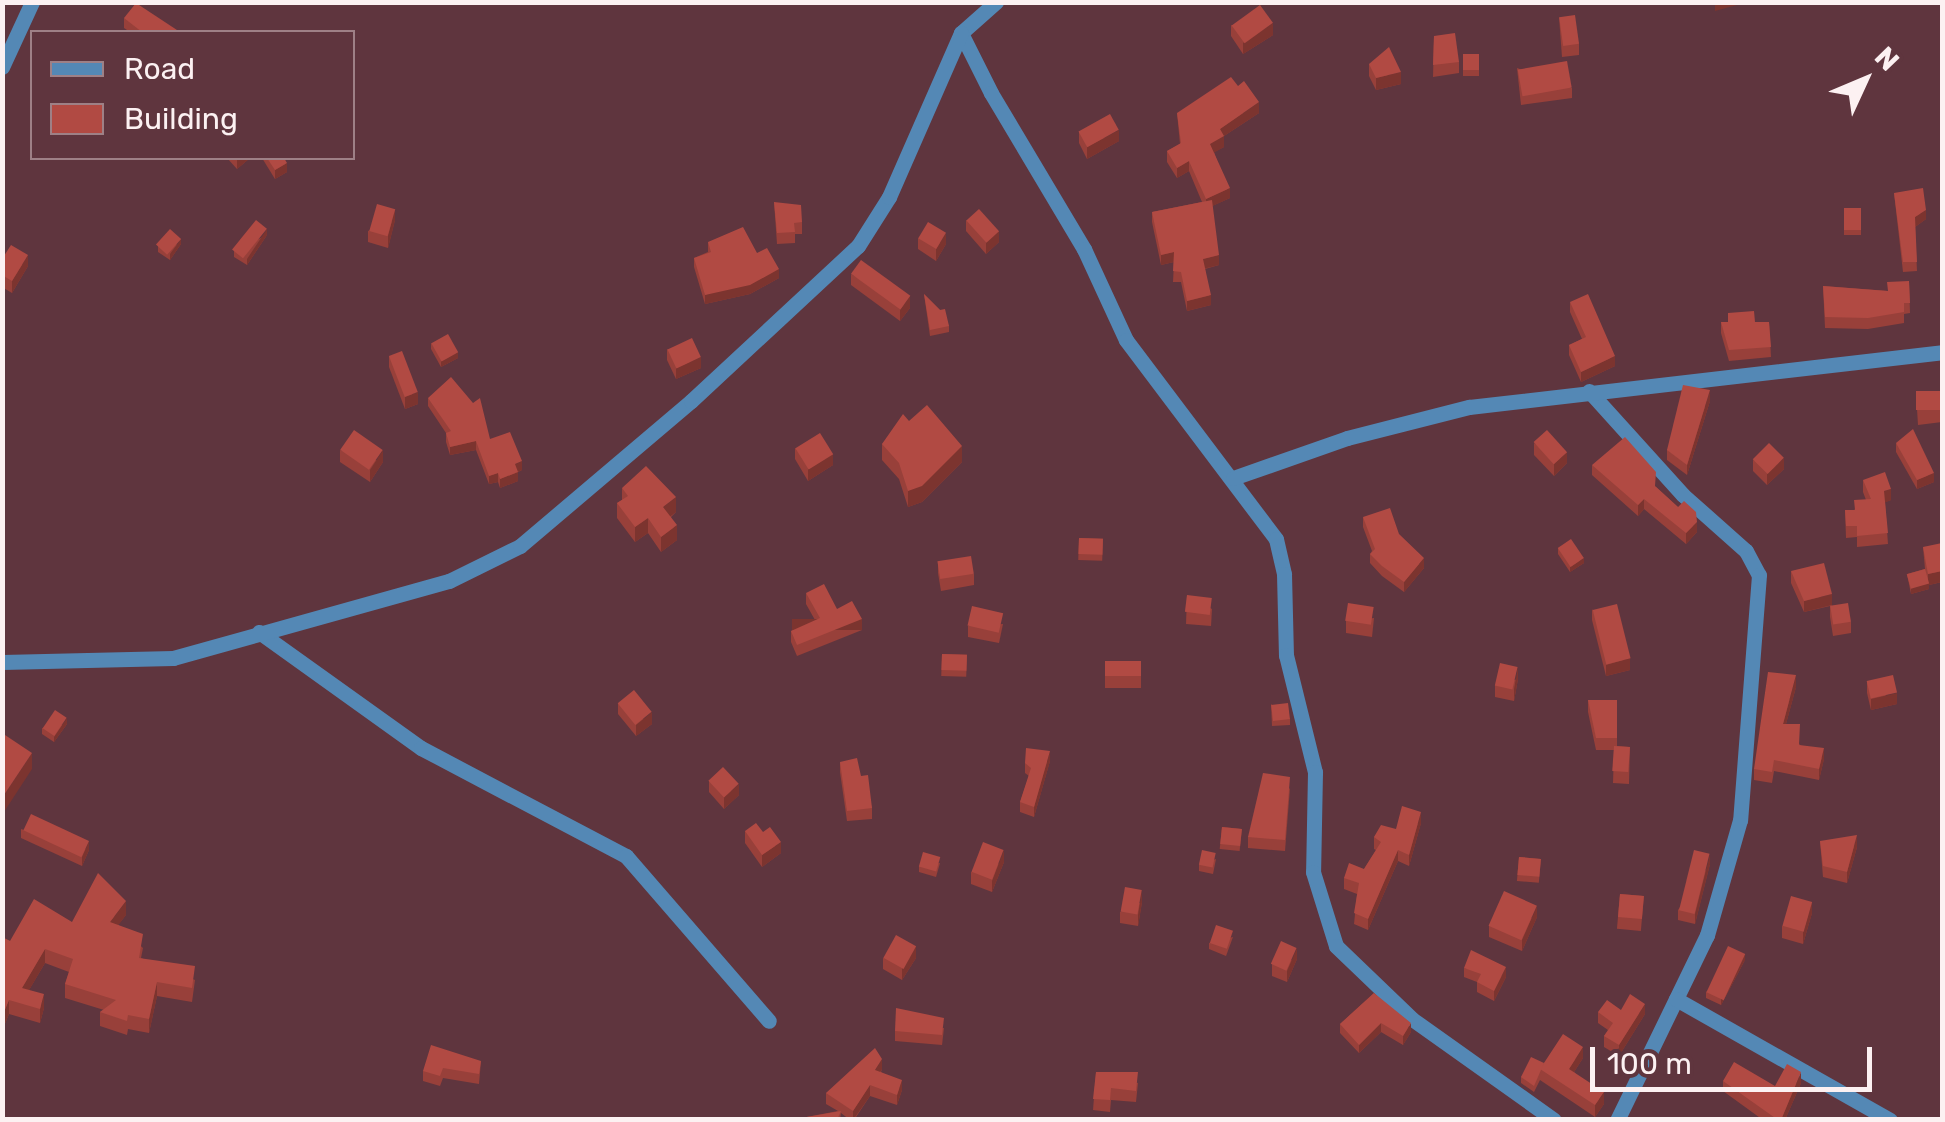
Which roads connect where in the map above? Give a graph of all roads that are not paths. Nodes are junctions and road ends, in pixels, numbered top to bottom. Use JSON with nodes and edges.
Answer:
{"nodes":[{"id":1,"x":32,"y":2,"type":"edge"},
{"id":2,"x":996,"y":2,"type":"edge"},
{"id":3,"x":961,"y":33,"type":"junction"},
{"id":4,"x":2,"y":67,"type":"edge"},
{"id":5,"x":1942,"y":352,"type":"edge"},
{"id":6,"x":1590,"y":392,"type":"junction"},
{"id":7,"x":1234,"y":478,"type":"junction"},
{"id":8,"x":259,"y":632,"type":"junction"},
{"id":9,"x":2,"y":662,"type":"edge"},
{"id":10,"x":1676,"y":999,"type":"junction"},
{"id":11,"x":769,"y":1021,"type":"dead end"},
{"id":12,"x":1540,"y":1109,"type":"junction"},
{"id":13,"x":1524,"y":1120,"type":"edge"},
{"id":14,"x":1554,"y":1120,"type":"edge"},
{"id":15,"x":1617,"y":1120,"type":"edge"},
{"id":16,"x":1890,"y":1120,"type":"edge"}],
"edges":[{"from":1,"to":4,"type":"street"},
{"from":2,"to":3,"type":"street"},
{"from":3,"to":7,"type":"street"},
{"from":3,"to":8,"type":"street"},
{"from":5,"to":6,"type":"street"},
{"from":6,"to":7,"type":"street"},
{"from":6,"to":10,"type":"street"},
{"from":7,"to":12,"type":"street"},
{"from":8,"to":9,"type":"street"},
{"from":8,"to":11,"type":"street"},
{"from":10,"to":15,"type":"street"},
{"from":10,"to":16,"type":"street"},
{"from":12,"to":13,"type":"street"},
{"from":12,"to":14,"type":"street"}]}
